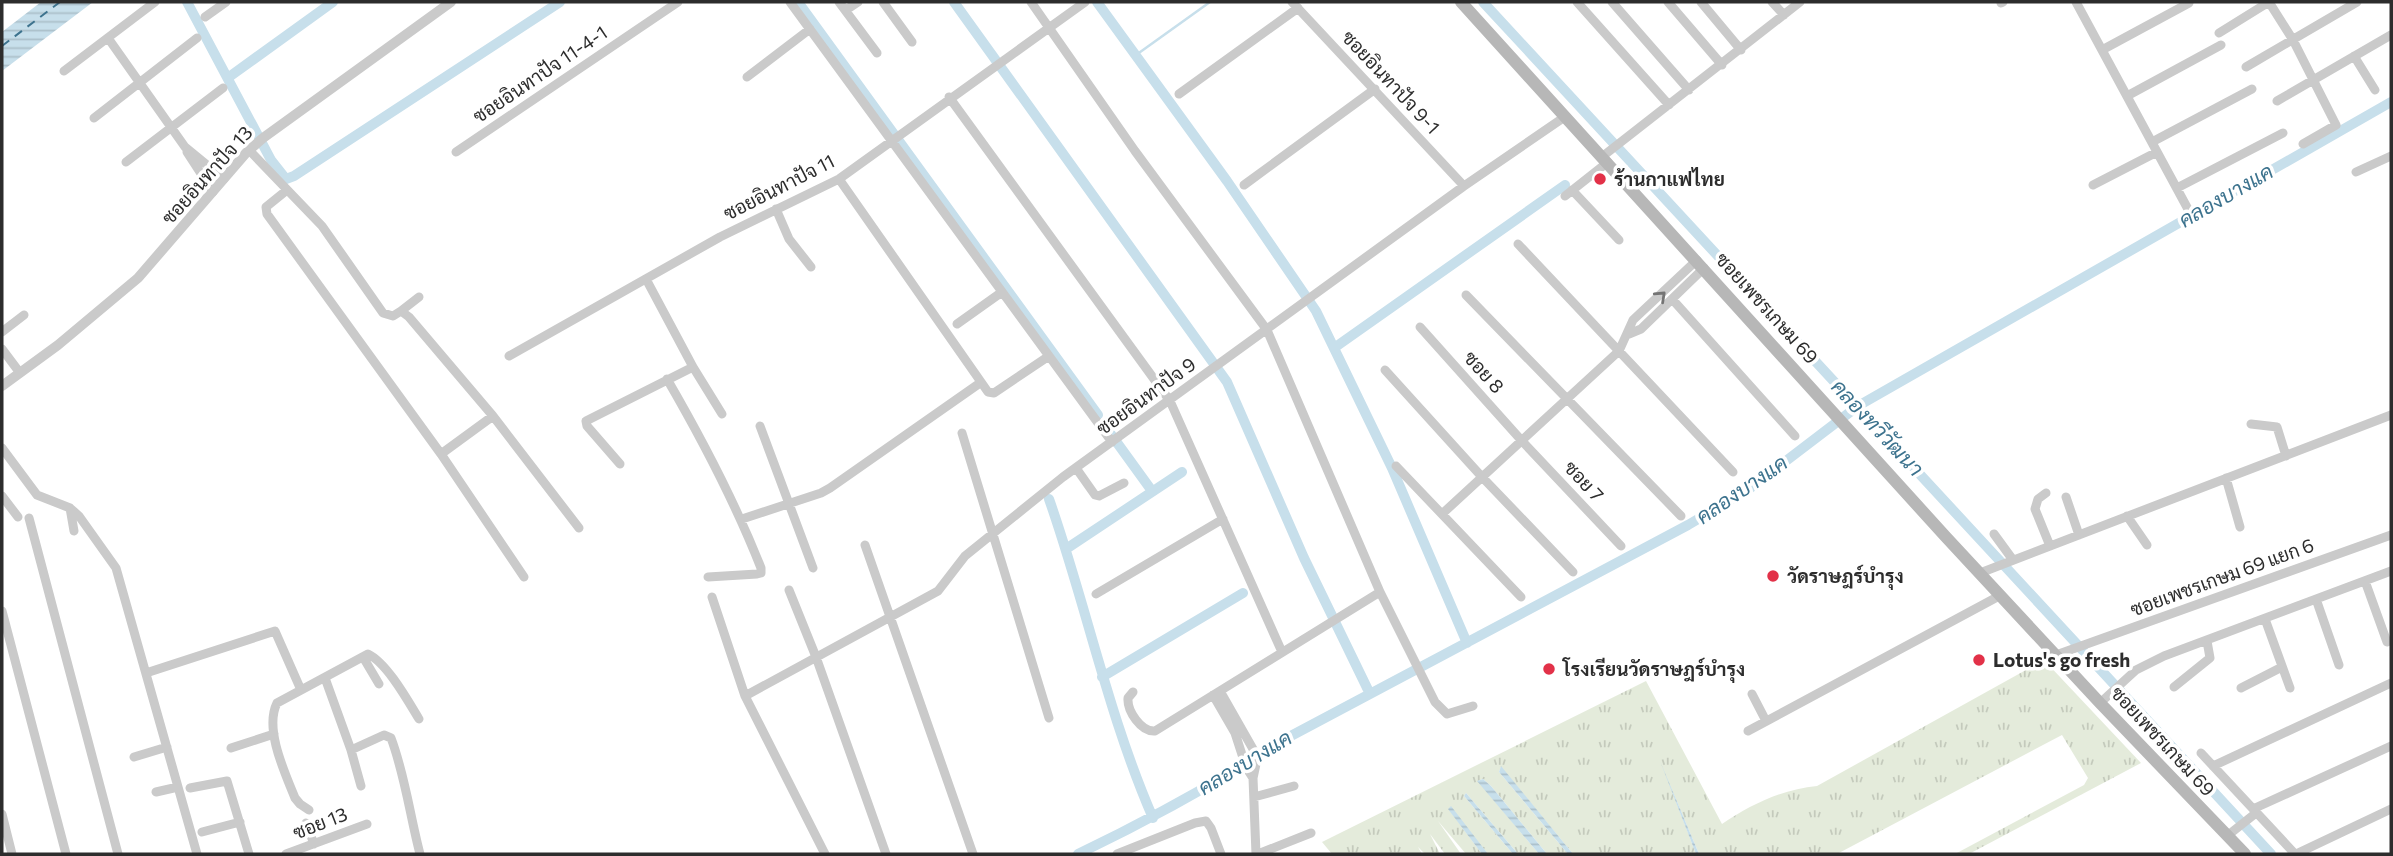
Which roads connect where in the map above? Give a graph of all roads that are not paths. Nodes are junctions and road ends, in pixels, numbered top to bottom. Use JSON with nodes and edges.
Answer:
{"nodes":[{"id":1,"x":155,"y":2,"type":"edge"},
{"id":2,"x":226,"y":2,"type":"edge"},
{"id":3,"x":451,"y":2,"type":"edge"},
{"id":4,"x":678,"y":2,"type":"edge"},
{"id":5,"x":790,"y":2,"type":"edge"},
{"id":6,"x":839,"y":2,"type":"edge"},
{"id":7,"x":858,"y":2,"type":"edge"},
{"id":8,"x":883,"y":2,"type":"edge"},
{"id":9,"x":1031,"y":2,"type":"edge"},
{"id":10,"x":1085,"y":2,"type":"edge"},
{"id":11,"x":1461,"y":2,"type":"edge"},
{"id":12,"x":1577,"y":2,"type":"edge"},
{"id":13,"x":1612,"y":2,"type":"edge"},
{"id":14,"x":1668,"y":2,"type":"edge"},
{"id":15,"x":1701,"y":2,"type":"edge"},
{"id":16,"x":1772,"y":2,"type":"edge"},
{"id":17,"x":1800,"y":2,"type":"edge"},
{"id":18,"x":2076,"y":2,"type":"edge"},
{"id":19,"x":2269,"y":2,"type":"edge"},
{"id":20,"x":2357,"y":2,"type":"edge"},
{"id":21,"x":2189,"y":3,"type":"edge"},
{"id":22,"x":1295,"y":5,"type":"edge"},
{"id":23,"x":846,"y":10,"type":"junction"},
{"id":24,"x":1784,"y":15,"type":"junction"},
{"id":25,"x":205,"y":17,"type":"dead end"},
{"id":26,"x":1049,"y":27,"type":"junction"},
{"id":27,"x":810,"y":29,"type":"junction"},
{"id":28,"x":2219,"y":33,"type":"dead end"},
{"id":29,"x":2391,"y":35,"type":"edge"},
{"id":30,"x":108,"y":38,"type":"junction"},
{"id":31,"x":197,"y":38,"type":"dead end"},
{"id":32,"x":2293,"y":40,"type":"junction"},
{"id":33,"x":912,"y":42,"type":"dead end"},
{"id":34,"x":2221,"y":45,"type":"dead end"},
{"id":35,"x":1741,"y":50,"type":"junction"},
{"id":36,"x":2102,"y":50,"type":"junction"},
{"id":37,"x":877,"y":53,"type":"dead end"},
{"id":38,"x":2354,"y":56,"type":"junction"},
{"id":39,"x":1722,"y":65,"type":"junction"},
{"id":40,"x":2246,"y":67,"type":"dead end"},
{"id":41,"x":64,"y":71,"type":"dead end"},
{"id":42,"x":747,"y":77,"type":"dead end"},
{"id":43,"x":2312,"y":80,"type":"junction"},
{"id":44,"x":139,"y":82,"type":"junction"},
{"id":45,"x":223,"y":88,"type":"dead end"},
{"id":46,"x":1375,"y":89,"type":"junction"},
{"id":47,"x":2252,"y":89,"type":"dead end"},
{"id":48,"x":1689,"y":90,"type":"junction"},
{"id":49,"x":2375,"y":90,"type":"dead end"},
{"id":50,"x":1180,"y":94,"type":"dead end"},
{"id":51,"x":2127,"y":96,"type":"junction"},
{"id":52,"x":949,"y":97,"type":"junction"},
{"id":53,"x":2277,"y":102,"type":"dead end"},
{"id":54,"x":1669,"y":105,"type":"junction"},
{"id":55,"x":1566,"y":116,"type":"junction"},
{"id":56,"x":94,"y":118,"type":"dead end"},
{"id":57,"x":171,"y":128,"type":"junction"},
{"id":58,"x":2283,"y":133,"type":"dead end"},
{"id":59,"x":893,"y":139,"type":"junction"},
{"id":60,"x":2152,"y":142,"type":"junction"},
{"id":61,"x":256,"y":144,"type":"junction"},
{"id":62,"x":2303,"y":144,"type":"dead end"},
{"id":63,"x":185,"y":147,"type":"junction"},
{"id":64,"x":456,"y":152,"type":"dead end"},
{"id":65,"x":2157,"y":152,"type":"junction"},
{"id":66,"x":2391,"y":156,"type":"edge"},
{"id":67,"x":1606,"y":157,"type":"junction"},
{"id":68,"x":126,"y":162,"type":"dead end"},
{"id":69,"x":2356,"y":172,"type":"dead end"},
{"id":70,"x":223,"y":179,"type":"junction"},
{"id":71,"x":839,"y":179,"type":"junction"},
{"id":72,"x":1244,"y":185,"type":"dead end"},
{"id":73,"x":2093,"y":185,"type":"dead end"},
{"id":74,"x":1464,"y":186,"type":"junction"},
{"id":75,"x":2177,"y":188,"type":"junction"},
{"id":76,"x":287,"y":190,"type":"junction"},
{"id":77,"x":213,"y":191,"type":"junction"},
{"id":78,"x":776,"y":209,"type":"junction"},
{"id":79,"x":2189,"y":211,"type":"dead end"},
{"id":80,"x":1619,"y":240,"type":"dead end"},
{"id":81,"x":1518,"y":244,"type":"dead end"},
{"id":82,"x":1701,"y":264,"type":"junction"},
{"id":83,"x":811,"y":267,"type":"dead end"},
{"id":84,"x":646,"y":279,"type":"junction"},
{"id":85,"x":1002,"y":292,"type":"junction"},
{"id":86,"x":1466,"y":295,"type":"dead end"},
{"id":87,"x":419,"y":298,"type":"dead end"},
{"id":88,"x":1672,"y":299,"type":"junction"},
{"id":89,"x":401,"y":311,"type":"junction"},
{"id":90,"x":24,"y":314,"type":"dead end"},
{"id":91,"x":957,"y":324,"type":"dead end"},
{"id":92,"x":1420,"y":327,"type":"dead end"},
{"id":93,"x":1268,"y":330,"type":"junction"},
{"id":94,"x":2,"y":332,"type":"edge"},
{"id":95,"x":1629,"y":334,"type":"junction"},
{"id":96,"x":2,"y":349,"type":"edge"},
{"id":97,"x":1619,"y":351,"type":"junction"},
{"id":98,"x":509,"y":356,"type":"dead end"},
{"id":99,"x":1049,"y":356,"type":"junction"},
{"id":100,"x":693,"y":367,"type":"junction"},
{"id":101,"x":1385,"y":370,"type":"dead end"},
{"id":102,"x":20,"y":373,"type":"junction"},
{"id":103,"x":667,"y":379,"type":"junction"},
{"id":104,"x":980,"y":383,"type":"junction"},
{"id":105,"x":2,"y":386,"type":"edge"},
{"id":106,"x":1566,"y":399,"type":"junction"},
{"id":107,"x":1170,"y":401,"type":"junction"},
{"id":108,"x":722,"y":414,"type":"dead end"},
{"id":109,"x":2391,"y":415,"type":"edge"},
{"id":110,"x":493,"y":416,"type":"junction"},
{"id":111,"x":2251,"y":424,"type":"dead end"},
{"id":112,"x":760,"y":426,"type":"dead end"},
{"id":113,"x":962,"y":433,"type":"dead end"},
{"id":114,"x":1795,"y":436,"type":"dead end"},
{"id":115,"x":1521,"y":441,"type":"junction"},
{"id":116,"x":1112,"y":442,"type":"junction"},
{"id":117,"x":2,"y":448,"type":"edge"},
{"id":118,"x":441,"y":454,"type":"junction"},
{"id":119,"x":2286,"y":456,"type":"junction"},
{"id":120,"x":621,"y":464,"type":"dead end"},
{"id":121,"x":1396,"y":467,"type":"dead end"},
{"id":122,"x":1076,"y":468,"type":"junction"},
{"id":123,"x":1733,"y":472,"type":"dead end"},
{"id":124,"x":1482,"y":477,"type":"junction"},
{"id":125,"x":2226,"y":478,"type":"junction"},
{"id":126,"x":1124,"y":483,"type":"dead end"},
{"id":127,"x":2046,"y":493,"type":"dead end"},
{"id":128,"x":2,"y":496,"type":"edge"},
{"id":129,"x":2066,"y":497,"type":"dead end"},
{"id":130,"x":790,"y":504,"type":"junction"},
{"id":131,"x":70,"y":508,"type":"junction"},
{"id":132,"x":1442,"y":514,"type":"junction"},
{"id":133,"x":1681,"y":516,"type":"dead end"},
{"id":134,"x":2127,"y":516,"type":"junction"},
{"id":135,"x":742,"y":519,"type":"junction"},
{"id":136,"x":1223,"y":519,"type":"junction"},
{"id":137,"x":2240,"y":527,"type":"dead end"},
{"id":138,"x":579,"y":528,"type":"dead end"},
{"id":139,"x":74,"y":531,"type":"dead end"},
{"id":140,"x":993,"y":534,"type":"junction"},
{"id":141,"x":1994,"y":534,"type":"dead end"},
{"id":142,"x":2079,"y":535,"type":"junction"},
{"id":143,"x":2391,"y":535,"type":"edge"},
{"id":144,"x":865,"y":544,"type":"dead end"},
{"id":145,"x":2147,"y":545,"type":"dead end"},
{"id":146,"x":1621,"y":546,"type":"dead end"},
{"id":147,"x":2050,"y":546,"type":"junction"},
{"id":148,"x":2013,"y":560,"type":"junction"},
{"id":149,"x":813,"y":568,"type":"dead end"},
{"id":150,"x":1985,"y":571,"type":"junction"},
{"id":151,"x":2391,"y":571,"type":"edge"},
{"id":152,"x":1573,"y":572,"type":"dead end"},
{"id":153,"x":524,"y":577,"type":"dead end"},
{"id":154,"x":708,"y":577,"type":"dead end"},
{"id":155,"x":2365,"y":581,"type":"junction"},
{"id":156,"x":789,"y":590,"type":"dead end"},
{"id":157,"x":1380,"y":592,"type":"junction"},
{"id":158,"x":1096,"y":594,"type":"dead end"},
{"id":159,"x":2001,"y":595,"type":"junction"},
{"id":160,"x":712,"y":597,"type":"dead end"},
{"id":161,"x":1521,"y":597,"type":"dead end"},
{"id":162,"x":2316,"y":599,"type":"junction"},
{"id":163,"x":2,"y":611,"type":"edge"},
{"id":164,"x":892,"y":616,"type":"junction"},
{"id":165,"x":2265,"y":618,"type":"junction"},
{"id":166,"x":2207,"y":641,"type":"junction"},
{"id":167,"x":2386,"y":642,"type":"dead end"},
{"id":168,"x":1282,"y":652,"type":"junction"},
{"id":169,"x":2060,"y":654,"type":"junction"},
{"id":170,"x":363,"y":657,"type":"junction"},
{"id":171,"x":816,"y":657,"type":"junction"},
{"id":172,"x":2339,"y":664,"type":"dead end"},
{"id":173,"x":2282,"y":667,"type":"junction"},
{"id":174,"x":146,"y":673,"type":"junction"},
{"id":175,"x":325,"y":678,"type":"junction"},
{"id":176,"x":2391,"y":683,"type":"edge"},
{"id":177,"x":379,"y":684,"type":"dead end"},
{"id":178,"x":2174,"y":687,"type":"dead end"},
{"id":179,"x":2241,"y":688,"type":"dead end"},
{"id":180,"x":2290,"y":688,"type":"dead end"},
{"id":181,"x":301,"y":690,"type":"junction"},
{"id":182,"x":1133,"y":692,"type":"dead end"},
{"id":183,"x":1217,"y":693,"type":"junction"},
{"id":184,"x":1752,"y":694,"type":"dead end"},
{"id":185,"x":745,"y":696,"type":"junction"},
{"id":186,"x":2104,"y":699,"type":"junction"},
{"id":187,"x":1473,"y":706,"type":"dead end"},
{"id":188,"x":1049,"y":718,"type":"dead end"},
{"id":189,"x":419,"y":719,"type":"dead end"},
{"id":190,"x":1766,"y":721,"type":"junction"},
{"id":191,"x":1748,"y":731,"type":"dead end"},
{"id":192,"x":274,"y":734,"type":"junction"},
{"id":193,"x":2391,"y":746,"type":"edge"},
{"id":194,"x":167,"y":747,"type":"junction"},
{"id":195,"x":231,"y":748,"type":"dead end"},
{"id":196,"x":351,"y":750,"type":"junction"},
{"id":197,"x":2201,"y":753,"type":"dead end"},
{"id":198,"x":134,"y":757,"type":"dead end"},
{"id":199,"x":2213,"y":766,"type":"junction"},
{"id":200,"x":361,"y":786,"type":"dead end"},
{"id":201,"x":1294,"y":786,"type":"dead end"},
{"id":202,"x":178,"y":787,"type":"junction"},
{"id":203,"x":190,"y":788,"type":"dead end"},
{"id":204,"x":156,"y":792,"type":"dead end"},
{"id":205,"x":1254,"y":797,"type":"junction"},
{"id":206,"x":2391,"y":809,"type":"edge"},
{"id":207,"x":309,"y":810,"type":"dead end"},
{"id":208,"x":2253,"y":813,"type":"junction"},
{"id":209,"x":2,"y":814,"type":"edge"},
{"id":210,"x":240,"y":822,"type":"junction"},
{"id":211,"x":306,"y":823,"type":"dead end"},
{"id":212,"x":367,"y":824,"type":"dead end"},
{"id":213,"x":202,"y":832,"type":"dead end"},
{"id":214,"x":2230,"y":833,"type":"junction"},
{"id":215,"x":1311,"y":834,"type":"dead end"},
{"id":216,"x":311,"y":848,"type":"edge"},
{"id":217,"x":12,"y":854,"type":"edge"},
{"id":218,"x":66,"y":854,"type":"edge"},
{"id":219,"x":118,"y":854,"type":"edge"},
{"id":220,"x":197,"y":854,"type":"edge"},
{"id":221,"x":249,"y":854,"type":"edge"},
{"id":222,"x":286,"y":854,"type":"edge"},
{"id":223,"x":420,"y":854,"type":"edge"},
{"id":224,"x":825,"y":854,"type":"edge"},
{"id":225,"x":886,"y":854,"type":"edge"},
{"id":226,"x":973,"y":854,"type":"edge"},
{"id":227,"x":1117,"y":854,"type":"edge"},
{"id":228,"x":1222,"y":854,"type":"edge"},
{"id":229,"x":1257,"y":854,"type":"edge"},
{"id":230,"x":2245,"y":854,"type":"edge"},
{"id":231,"x":2295,"y":854,"type":"edge"}],
"edges":[{"from":1,"to":30,"type":"street"},
{"from":2,"to":25,"type":"street"},
{"from":3,"to":61,"type":"street","name":"ซอยอินทาปัจ 13"},
{"from":4,"to":64,"type":"street","name":"ซอยอินทาปัจ 11-4-1"},
{"from":5,"to":27,"type":"street"},
{"from":6,"to":23,"type":"street"},
{"from":7,"to":23,"type":"street"},
{"from":8,"to":33,"type":"street"},
{"from":9,"to":26,"type":"street"},
{"from":10,"to":26,"type":"street","name":"ซอยอินทาปัจ 11"},
{"from":11,"to":55,"type":"main road","name":"ซอยเพชรเกษม 69"},
{"from":12,"to":54,"type":"street"},
{"from":13,"to":48,"type":"street"},
{"from":14,"to":39,"type":"street"},
{"from":15,"to":35,"type":"street"},
{"from":16,"to":24,"type":"street"},
{"from":17,"to":24,"type":"street"},
{"from":18,"to":36,"type":"street"},
{"from":19,"to":28,"type":"street"},
{"from":19,"to":32,"type":"street"},
{"from":20,"to":32,"type":"street"},
{"from":21,"to":36,"type":"street"},
{"from":22,"to":46,"type":"street","name":"ซอยอินทาปัจ 9-1"},
{"from":22,"to":50,"type":"street"},
{"from":23,"to":37,"type":"street"},
{"from":24,"to":35,"type":"street"},
{"from":26,"to":52,"type":"street","name":"ซอยอินทาปัจ 11"},
{"from":26,"to":93,"type":"street"},
{"from":27,"to":42,"type":"street"},
{"from":27,"to":59,"type":"street"},
{"from":29,"to":38,"type":"street"},
{"from":30,"to":41,"type":"street"},
{"from":30,"to":44,"type":"street"},
{"from":31,"to":44,"type":"street"},
{"from":32,"to":40,"type":"street"},
{"from":32,"to":43,"type":"street"},
{"from":34,"to":51,"type":"street"},
{"from":35,"to":39,"type":"street"},
{"from":36,"to":51,"type":"street"},
{"from":38,"to":43,"type":"street"},
{"from":38,"to":49,"type":"street"},
{"from":39,"to":48,"type":"street"},
{"from":43,"to":53,"type":"street"},
{"from":43,"to":62,"type":"street"},
{"from":44,"to":56,"type":"street"},
{"from":44,"to":57,"type":"street"},
{"from":45,"to":57,"type":"street"},
{"from":46,"to":72,"type":"street"},
{"from":46,"to":74,"type":"street","name":"ซอยอินทาปัจ 9-1"},
{"from":47,"to":60,"type":"street"},
{"from":48,"to":54,"type":"street"},
{"from":51,"to":60,"type":"street"},
{"from":52,"to":59,"type":"street","name":"ซอยอินทาปัจ 11"},
{"from":52,"to":107,"type":"street"},
{"from":54,"to":67,"type":"street"},
{"from":55,"to":67,"type":"main road","name":"ซอยเพชรเกษม 69"},
{"from":55,"to":74,"type":"street","name":"ซอยอินทาปัจ 9"},
{"from":57,"to":63,"type":"street"},
{"from":57,"to":68,"type":"street"},
{"from":58,"to":75,"type":"street"},
{"from":59,"to":71,"type":"street","name":"ซอยอินทาปัจ 11"},
{"from":59,"to":85,"type":"street"},
{"from":60,"to":65,"type":"street"},
{"from":61,"to":70,"type":"street","name":"ซอยอินทาปัจ 13"},
{"from":61,"to":76,"type":"street"},
{"from":63,"to":70,"type":"street"},
{"from":63,"to":77,"type":"street"},
{"from":65,"to":73,"type":"street"},
{"from":65,"to":75,"type":"street"},
{"from":66,"to":69,"type":"street"},
{"from":67,"to":80,"type":"street"},
{"from":67,"to":82,"type":"main road","name":"ซอยเพชรเกษม 69"},
{"from":70,"to":77,"type":"street","name":"ซอยอินทาปัจ 13"},
{"from":71,"to":78,"type":"street","name":"ซอยอินทาปัจ 11"},
{"from":71,"to":104,"type":"street"},
{"from":74,"to":93,"type":"street","name":"ซอยอินทาปัจ 9"},
{"from":75,"to":79,"type":"street"},
{"from":76,"to":89,"type":"street"},
{"from":76,"to":118,"type":"street"},
{"from":77,"to":102,"type":"street","name":"ซอยอินทาปัจ 13"},
{"from":78,"to":83,"type":"street"},
{"from":78,"to":84,"type":"street","name":"ซอยอินทาปัจ 11"},
{"from":81,"to":97,"type":"street"},
{"from":82,"to":88,"type":"street"},
{"from":95,"to":82,"type":"street","one_way":true},
{"from":82,"to":150,"type":"main road","name":"ซอยเพชรเกษม 69"},
{"from":84,"to":98,"type":"street","name":"ซอยอินทาปัจ 11"},
{"from":84,"to":100,"type":"street"},
{"from":85,"to":91,"type":"street"},
{"from":85,"to":99,"type":"street"},
{"from":86,"to":106,"type":"street"},
{"from":87,"to":89,"type":"street"},
{"from":88,"to":95,"type":"street"},
{"from":88,"to":114,"type":"street"},
{"from":89,"to":110,"type":"street"},
{"from":90,"to":94,"type":"street"},
{"from":92,"to":115,"type":"street","name":"ซอย 8"},
{"from":93,"to":107,"type":"street","name":"ซอยอินทาปัจ 9"},
{"from":93,"to":157,"type":"street"},
{"from":95,"to":97,"type":"street"},
{"from":96,"to":102,"type":"street"},
{"from":97,"to":106,"type":"street"},
{"from":97,"to":123,"type":"street"},
{"from":99,"to":104,"type":"street"},
{"from":99,"to":116,"type":"street"},
{"from":100,"to":103,"type":"street"},
{"from":100,"to":108,"type":"street"},
{"from":101,"to":124,"type":"street"},
{"from":102,"to":105,"type":"street","name":"ซอยอินทาปัจ 13"},
{"from":103,"to":120,"type":"street"},
{"from":103,"to":135,"type":"street"},
{"from":104,"to":130,"type":"street"},
{"from":106,"to":115,"type":"street"},
{"from":106,"to":133,"type":"street"},
{"from":107,"to":116,"type":"street","name":"ซอยอินทาปัจ 9"},
{"from":107,"to":136,"type":"street"},
{"from":109,"to":119,"type":"street"},
{"from":110,"to":118,"type":"street"},
{"from":110,"to":138,"type":"street"},
{"from":111,"to":119,"type":"street"},
{"from":112,"to":130,"type":"street"},
{"from":113,"to":140,"type":"street"},
{"from":115,"to":124,"type":"street"},
{"from":115,"to":146,"type":"street","name":"ซอย 7"},
{"from":116,"to":122,"type":"street","name":"ซอยอินทาปัจ 9"},
{"from":117,"to":131,"type":"street"},
{"from":118,"to":153,"type":"street"},
{"from":119,"to":125,"type":"street"},
{"from":121,"to":132,"type":"street"},
{"from":122,"to":126,"type":"street"},
{"from":122,"to":140,"type":"street","name":"ซอยอินทาปัจ 9"},
{"from":124,"to":132,"type":"street"},
{"from":124,"to":152,"type":"street"},
{"from":125,"to":134,"type":"street"},
{"from":125,"to":137,"type":"street"},
{"from":127,"to":147,"type":"street"},
{"from":128,"to":219,"type":"street"},
{"from":129,"to":142,"type":"street"},
{"from":130,"to":135,"type":"street"},
{"from":130,"to":149,"type":"street"},
{"from":131,"to":139,"type":"street"},
{"from":131,"to":174,"type":"street"},
{"from":132,"to":161,"type":"street"},
{"from":134,"to":142,"type":"street"},
{"from":134,"to":145,"type":"street"},
{"from":135,"to":154,"type":"street"},
{"from":136,"to":158,"type":"street"},
{"from":136,"to":168,"type":"street"},
{"from":140,"to":164,"type":"street","name":"ซอยอินทาปัจ 9"},
{"from":140,"to":188,"type":"street"},
{"from":141,"to":148,"type":"street"},
{"from":142,"to":147,"type":"street"},
{"from":143,"to":169,"type":"street","name":"ซอยเพชรเกษม 69 แยก 6"},
{"from":144,"to":164,"type":"street"},
{"from":147,"to":148,"type":"street"},
{"from":148,"to":150,"type":"street"},
{"from":150,"to":159,"type":"main road","name":"ซอยเพชรเกษม 69"},
{"from":151,"to":155,"type":"street"},
{"from":155,"to":162,"type":"street"},
{"from":155,"to":167,"type":"street"},
{"from":156,"to":171,"type":"street"},
{"from":157,"to":168,"type":"street"},
{"from":157,"to":187,"type":"street"},
{"from":159,"to":169,"type":"main road","name":"ซอยเพชรเกษม 69"},
{"from":159,"to":190,"type":"street"},
{"from":160,"to":185,"type":"street"},
{"from":162,"to":165,"type":"street"},
{"from":162,"to":172,"type":"street"},
{"from":163,"to":218,"type":"street"},
{"from":164,"to":171,"type":"street","name":"ซอยอินทาปัจ 9"},
{"from":164,"to":226,"type":"street"},
{"from":165,"to":166,"type":"street"},
{"from":165,"to":173,"type":"street"},
{"from":166,"to":178,"type":"street"},
{"from":166,"to":186,"type":"street"},
{"from":168,"to":183,"type":"street"},
{"from":169,"to":186,"type":"main road","name":"ซอยเพชรเกษม 69"},
{"from":170,"to":175,"type":"street"},
{"from":170,"to":177,"type":"street"},
{"from":170,"to":189,"type":"street"},
{"from":171,"to":185,"type":"street","name":"ซอยอินทาปัจ 9"},
{"from":171,"to":225,"type":"street"},
{"from":173,"to":179,"type":"street"},
{"from":173,"to":180,"type":"street"},
{"from":174,"to":181,"type":"street"},
{"from":174,"to":194,"type":"street"},
{"from":175,"to":181,"type":"street"},
{"from":175,"to":196,"type":"street"},
{"from":176,"to":199,"type":"street"},
{"from":181,"to":192,"type":"street"},
{"from":182,"to":183,"type":"street"},
{"from":183,"to":205,"type":"street"},
{"from":184,"to":190,"type":"street"},
{"from":185,"to":224,"type":"street"},
{"from":186,"to":214,"type":"main road","name":"ซอยเพชรเกษม 69"},
{"from":190,"to":191,"type":"street"},
{"from":192,"to":195,"type":"street"},
{"from":192,"to":207,"type":"street"},
{"from":193,"to":208,"type":"street"},
{"from":194,"to":198,"type":"street"},
{"from":194,"to":202,"type":"street"},
{"from":196,"to":200,"type":"street"},
{"from":196,"to":223,"type":"street"},
{"from":197,"to":199,"type":"street"},
{"from":199,"to":208,"type":"street"},
{"from":201,"to":205,"type":"street"},
{"from":202,"to":204,"type":"street"},
{"from":202,"to":220,"type":"street"},
{"from":203,"to":210,"type":"street"},
{"from":205,"to":229,"type":"street"},
{"from":206,"to":231,"type":"street"},
{"from":208,"to":214,"type":"street"},
{"from":208,"to":231,"type":"street"},
{"from":209,"to":217,"type":"street"},
{"from":210,"to":213,"type":"street"},
{"from":210,"to":221,"type":"street"},
{"from":211,"to":216,"type":"street"},
{"from":212,"to":216,"type":"street","name":"ซอย 13"},
{"from":214,"to":230,"type":"main road","name":"ซอยเพชรเกษม 69"},
{"from":215,"to":229,"type":"street"},
{"from":216,"to":222,"type":"street","name":"ซอย 13"},
{"from":227,"to":228,"type":"street"}]}
